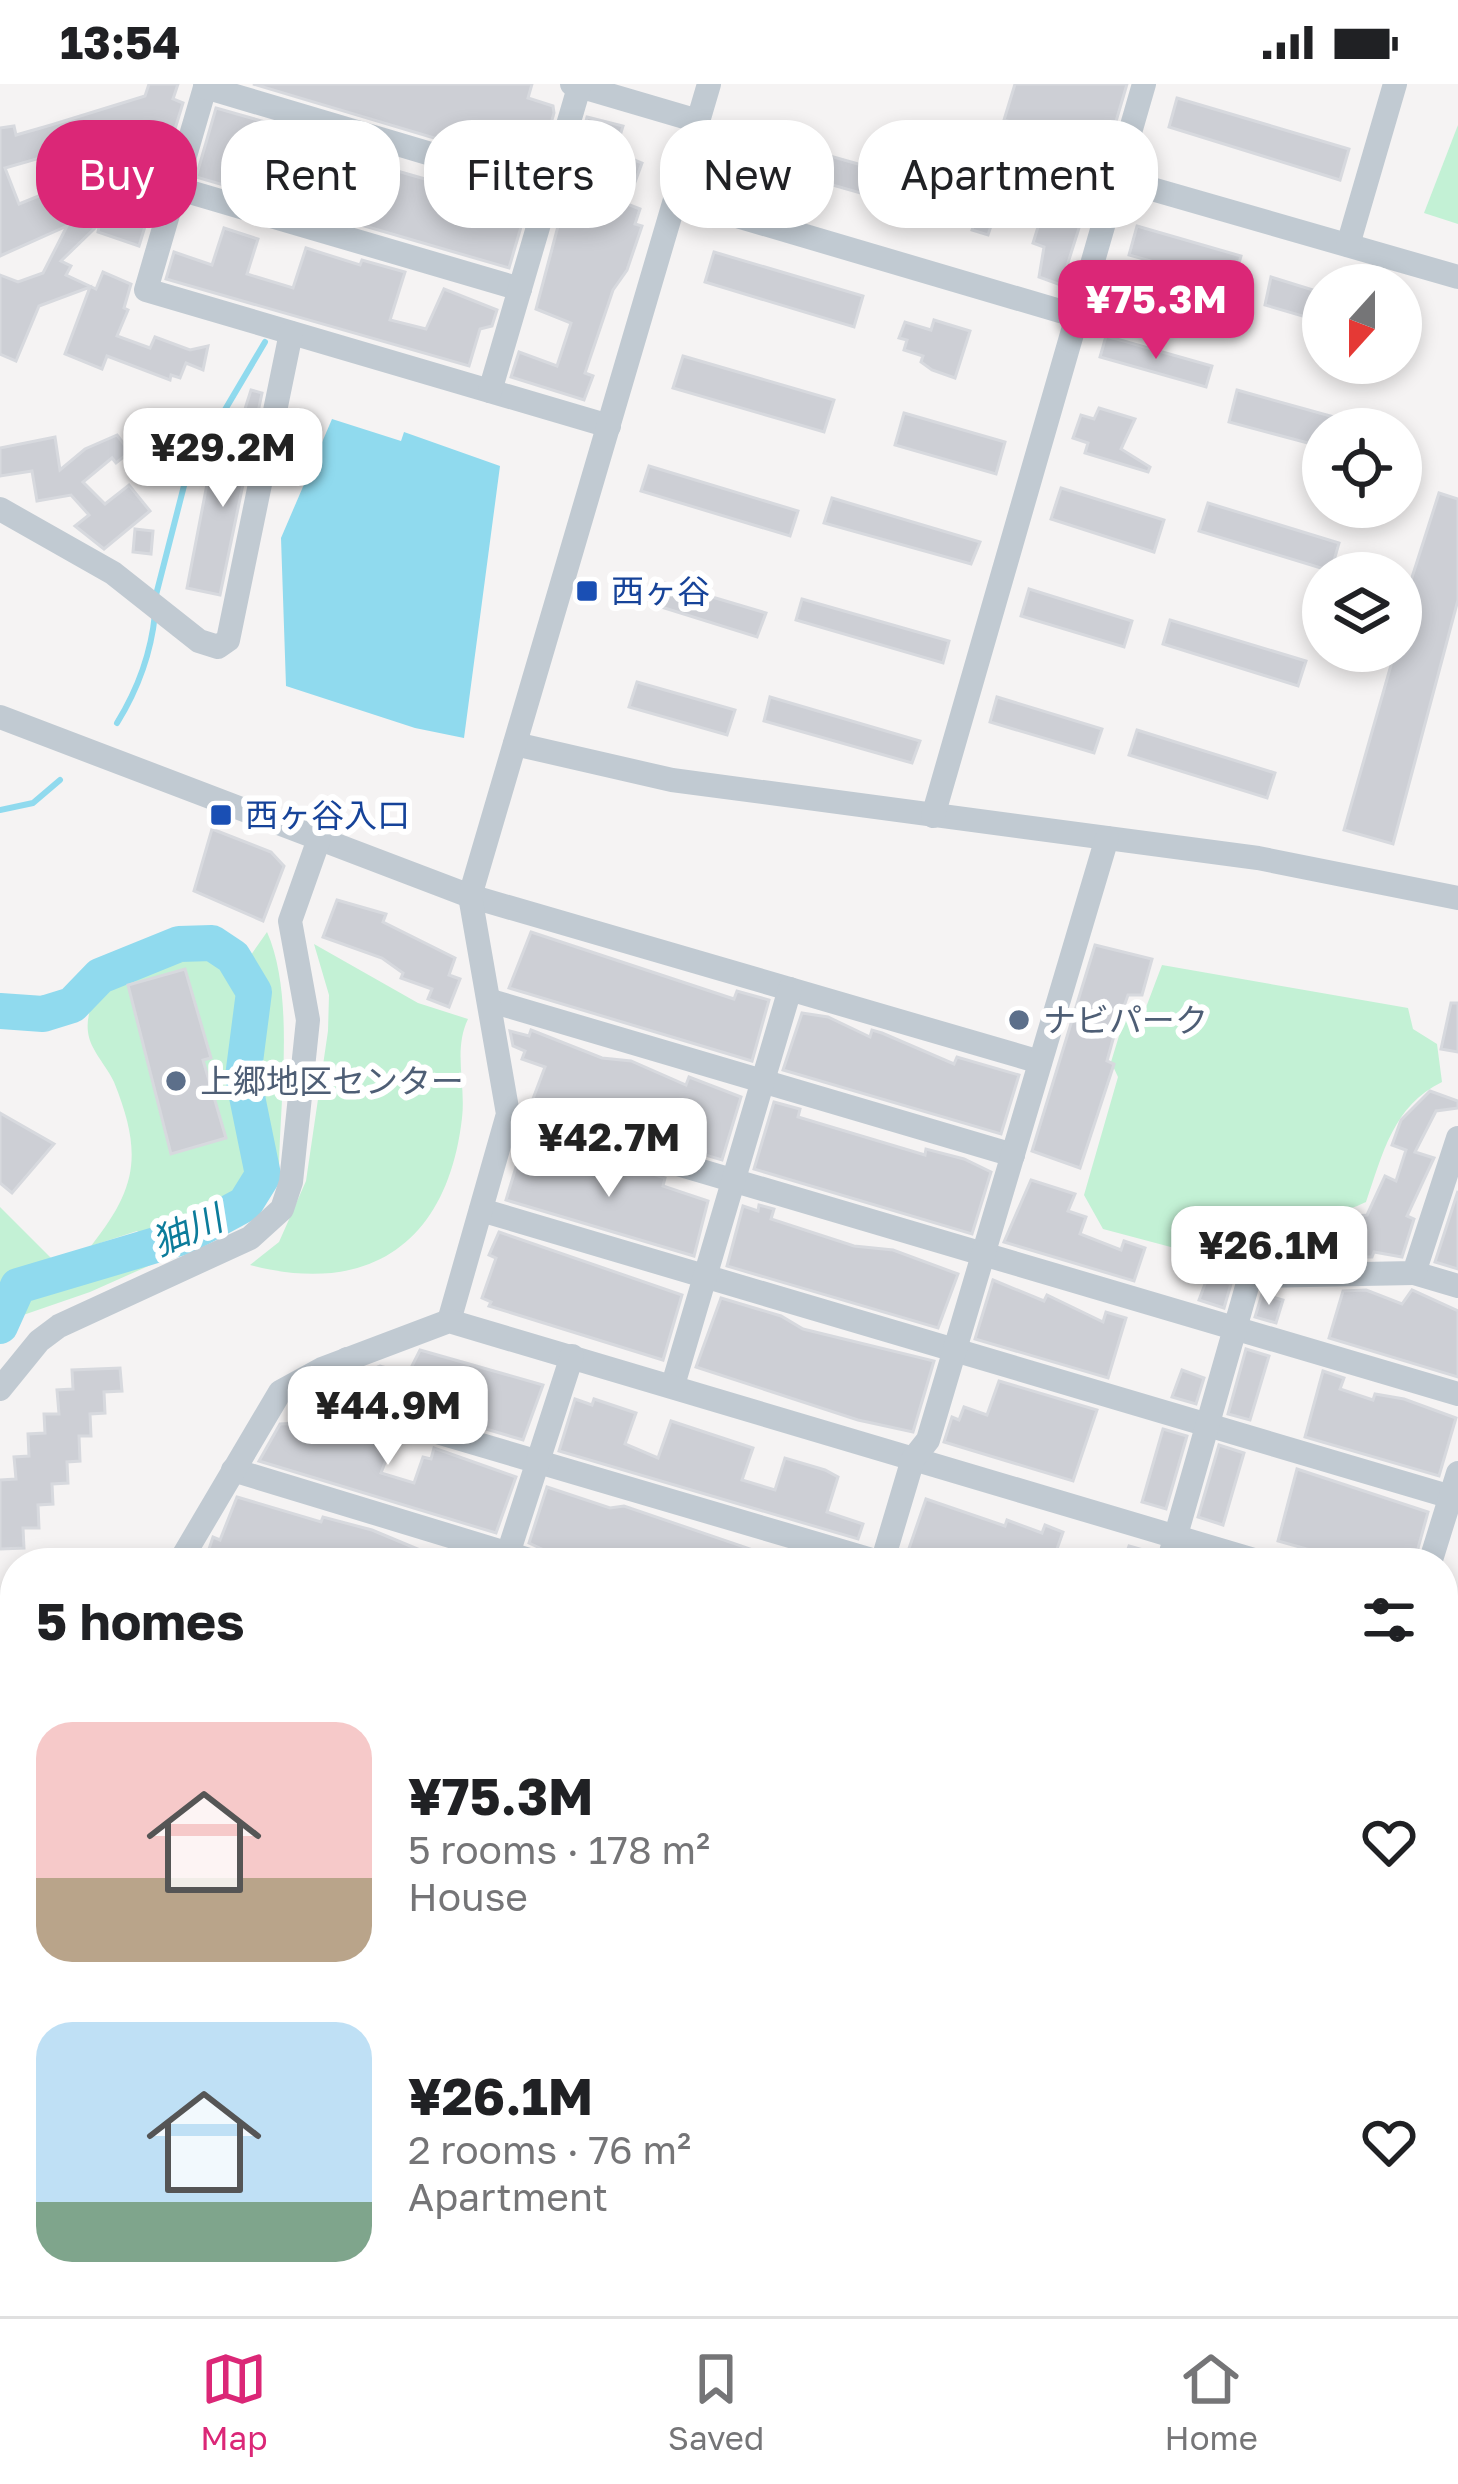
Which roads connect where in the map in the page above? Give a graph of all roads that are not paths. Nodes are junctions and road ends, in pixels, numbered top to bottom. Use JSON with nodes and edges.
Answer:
{"nodes":[{"id":1,"x":709,"y":84,"type":"edge"},
{"id":2,"x":1144,"y":84,"type":"edge"},
{"id":3,"x":1396,"y":84,"type":"edge"},
{"id":4,"x":206,"y":85,"type":"edge"},
{"id":5,"x":577,"y":85,"type":"edge"},
{"id":6,"x":196,"y":120,"type":"edge"},
{"id":7,"x":568,"y":120,"type":"edge"},
{"id":8,"x":695,"y":120,"type":"edge"},
{"id":9,"x":698,"y":120,"type":"edge"},
{"id":10,"x":1134,"y":120,"type":"edge"},
{"id":11,"x":424,"y":151,"type":"edge"},
{"id":12,"x":1158,"y":191,"type":"edge"},
{"id":13,"x":197,"y":194,"type":"edge"},
{"id":14,"x":164,"y":228,"type":"edge"},
{"id":15,"x":538,"y":228,"type":"edge"},
{"id":16,"x":667,"y":228,"type":"edge"},
{"id":17,"x":778,"y":228,"type":"edge"},
{"id":18,"x":1103,"y":228,"type":"edge"},
{"id":19,"x":1348,"y":245,"type":"junction"},
{"id":20,"x":1458,"y":277,"type":"edge"},
{"id":21,"x":520,"y":289,"type":"junction"},
{"id":22,"x":1077,"y":316,"type":"junction"},
{"id":23,"x":291,"y":333,"type":"junction"},
{"id":24,"x":490,"y":391,"type":"junction"},
{"id":25,"x":609,"y":426,"type":"junction"},
{"id":26,"x":0,"y":509,"type":"edge"},
{"id":27,"x":0,"y":717,"type":"edge"},
{"id":28,"x":515,"y":744,"type":"junction"},
{"id":29,"x":933,"y":816,"type":"junction"},
{"id":30,"x":319,"y":838,"type":"junction"},
{"id":31,"x":1107,"y":838,"type":"junction"},
{"id":32,"x":470,"y":896,"type":"junction"},
{"id":33,"x":1458,"y":898,"type":"edge"},
{"id":34,"x":790,"y":989,"type":"junction"},
{"id":35,"x":491,"y":1001,"type":"junction"},
{"id":36,"x":1040,"y":1062,"type":"junction"},
{"id":37,"x":764,"y":1080,"type":"junction"},
{"id":38,"x":508,"y":1114,"type":"junction"},
{"id":39,"x":1458,"y":1138,"type":"edge"},
{"id":40,"x":1013,"y":1155,"type":"junction"},
{"id":41,"x":733,"y":1180,"type":"junction"},
{"id":42,"x":481,"y":1210,"type":"junction"},
{"id":43,"x":983,"y":1254,"type":"junction"},
{"id":44,"x":1414,"y":1273,"type":"junction"},
{"id":45,"x":705,"y":1276,"type":"junction"},
{"id":46,"x":1458,"y":1286,"type":"edge"},
{"id":47,"x":449,"y":1321,"type":"junction"},
{"id":48,"x":1235,"y":1328,"type":"junction"},
{"id":49,"x":955,"y":1351,"type":"junction"},
{"id":50,"x":572,"y":1356,"type":"junction"},
{"id":51,"x":347,"y":1359,"type":"junction"},
{"id":52,"x":673,"y":1385,"type":"junction"},
{"id":53,"x":0,"y":1389,"type":"edge"},
{"id":54,"x":1458,"y":1394,"type":"edge"},
{"id":55,"x":1208,"y":1426,"type":"junction"},
{"id":56,"x":913,"y":1459,"type":"junction"},
{"id":57,"x":535,"y":1462,"type":"junction"},
{"id":58,"x":233,"y":1470,"type":"junction"},
{"id":59,"x":1456,"y":1489,"type":"edge"},
{"id":60,"x":1175,"y":1537,"type":"junction"},
{"id":61,"x":187,"y":1548,"type":"edge"},
{"id":62,"x":476,"y":1548,"type":"edge"},
{"id":63,"x":510,"y":1548,"type":"edge"},
{"id":64,"x":830,"y":1548,"type":"edge"},
{"id":65,"x":886,"y":1548,"type":"edge"},
{"id":66,"x":1172,"y":1548,"type":"edge"},
{"id":67,"x":1213,"y":1548,"type":"edge"},
{"id":68,"x":1435,"y":1548,"type":"edge"}],
"edges":[{"from":1,"to":9,"type":"street"},
{"from":2,"to":10,"type":"street"},
{"from":3,"to":19,"type":"street"},
{"from":4,"to":6,"type":"street"},
{"from":4,"to":11,"type":"street"},
{"from":5,"to":7,"type":"street"},
{"from":5,"to":8,"type":"street"},
{"from":12,"to":19,"type":"street"},
{"from":13,"to":21,"type":"street"},
{"from":14,"to":23,"type":"street"},
{"from":15,"to":21,"type":"street"},
{"from":16,"to":25,"type":"street"},
{"from":17,"to":22,"type":"street"},
{"from":18,"to":22,"type":"street"},
{"from":19,"to":20,"type":"street"},
{"from":21,"to":24,"type":"street"},
{"from":22,"to":29,"type":"street"},
{"from":23,"to":24,"type":"street"},
{"from":23,"to":26,"type":"street"},
{"from":24,"to":25,"type":"street"},
{"from":25,"to":28,"type":"street"},
{"from":27,"to":30,"type":"street"},
{"from":28,"to":29,"type":"street"},
{"from":28,"to":32,"type":"street"},
{"from":29,"to":31,"type":"street"},
{"from":30,"to":32,"type":"street"},
{"from":30,"to":53,"type":"street"},
{"from":31,"to":33,"type":"street"},
{"from":31,"to":36,"type":"street"},
{"from":32,"to":34,"type":"street"},
{"from":32,"to":35,"type":"street"},
{"from":34,"to":36,"type":"street"},
{"from":34,"to":37,"type":"street"},
{"from":35,"to":37,"type":"street"},
{"from":35,"to":38,"type":"street"},
{"from":36,"to":40,"type":"street"},
{"from":37,"to":40,"type":"street"},
{"from":37,"to":41,"type":"street"},
{"from":38,"to":41,"type":"street"},
{"from":38,"to":42,"type":"street"},
{"from":39,"to":44,"type":"street"},
{"from":40,"to":43,"type":"street"},
{"from":41,"to":43,"type":"street"},
{"from":41,"to":45,"type":"street"},
{"from":42,"to":45,"type":"street"},
{"from":42,"to":47,"type":"street"},
{"from":43,"to":48,"type":"street"},
{"from":43,"to":49,"type":"street"},
{"from":44,"to":46,"type":"street"},
{"from":44,"to":48,"type":"street"},
{"from":45,"to":49,"type":"street"},
{"from":45,"to":52,"type":"street"},
{"from":47,"to":50,"type":"street"},
{"from":47,"to":51,"type":"street"},
{"from":48,"to":54,"type":"street"},
{"from":48,"to":55,"type":"street"},
{"from":49,"to":55,"type":"street"},
{"from":49,"to":56,"type":"street"},
{"from":50,"to":52,"type":"street"},
{"from":50,"to":57,"type":"street"},
{"from":51,"to":57,"type":"street"},
{"from":51,"to":58,"type":"street"},
{"from":52,"to":56,"type":"street"},
{"from":55,"to":59,"type":"street"},
{"from":55,"to":60,"type":"street"},
{"from":56,"to":60,"type":"street"},
{"from":56,"to":65,"type":"street"},
{"from":57,"to":63,"type":"street"},
{"from":57,"to":64,"type":"street"},
{"from":58,"to":61,"type":"street"},
{"from":58,"to":62,"type":"street"},
{"from":59,"to":68,"type":"street"},
{"from":60,"to":66,"type":"street"},
{"from":60,"to":67,"type":"street"}]}
